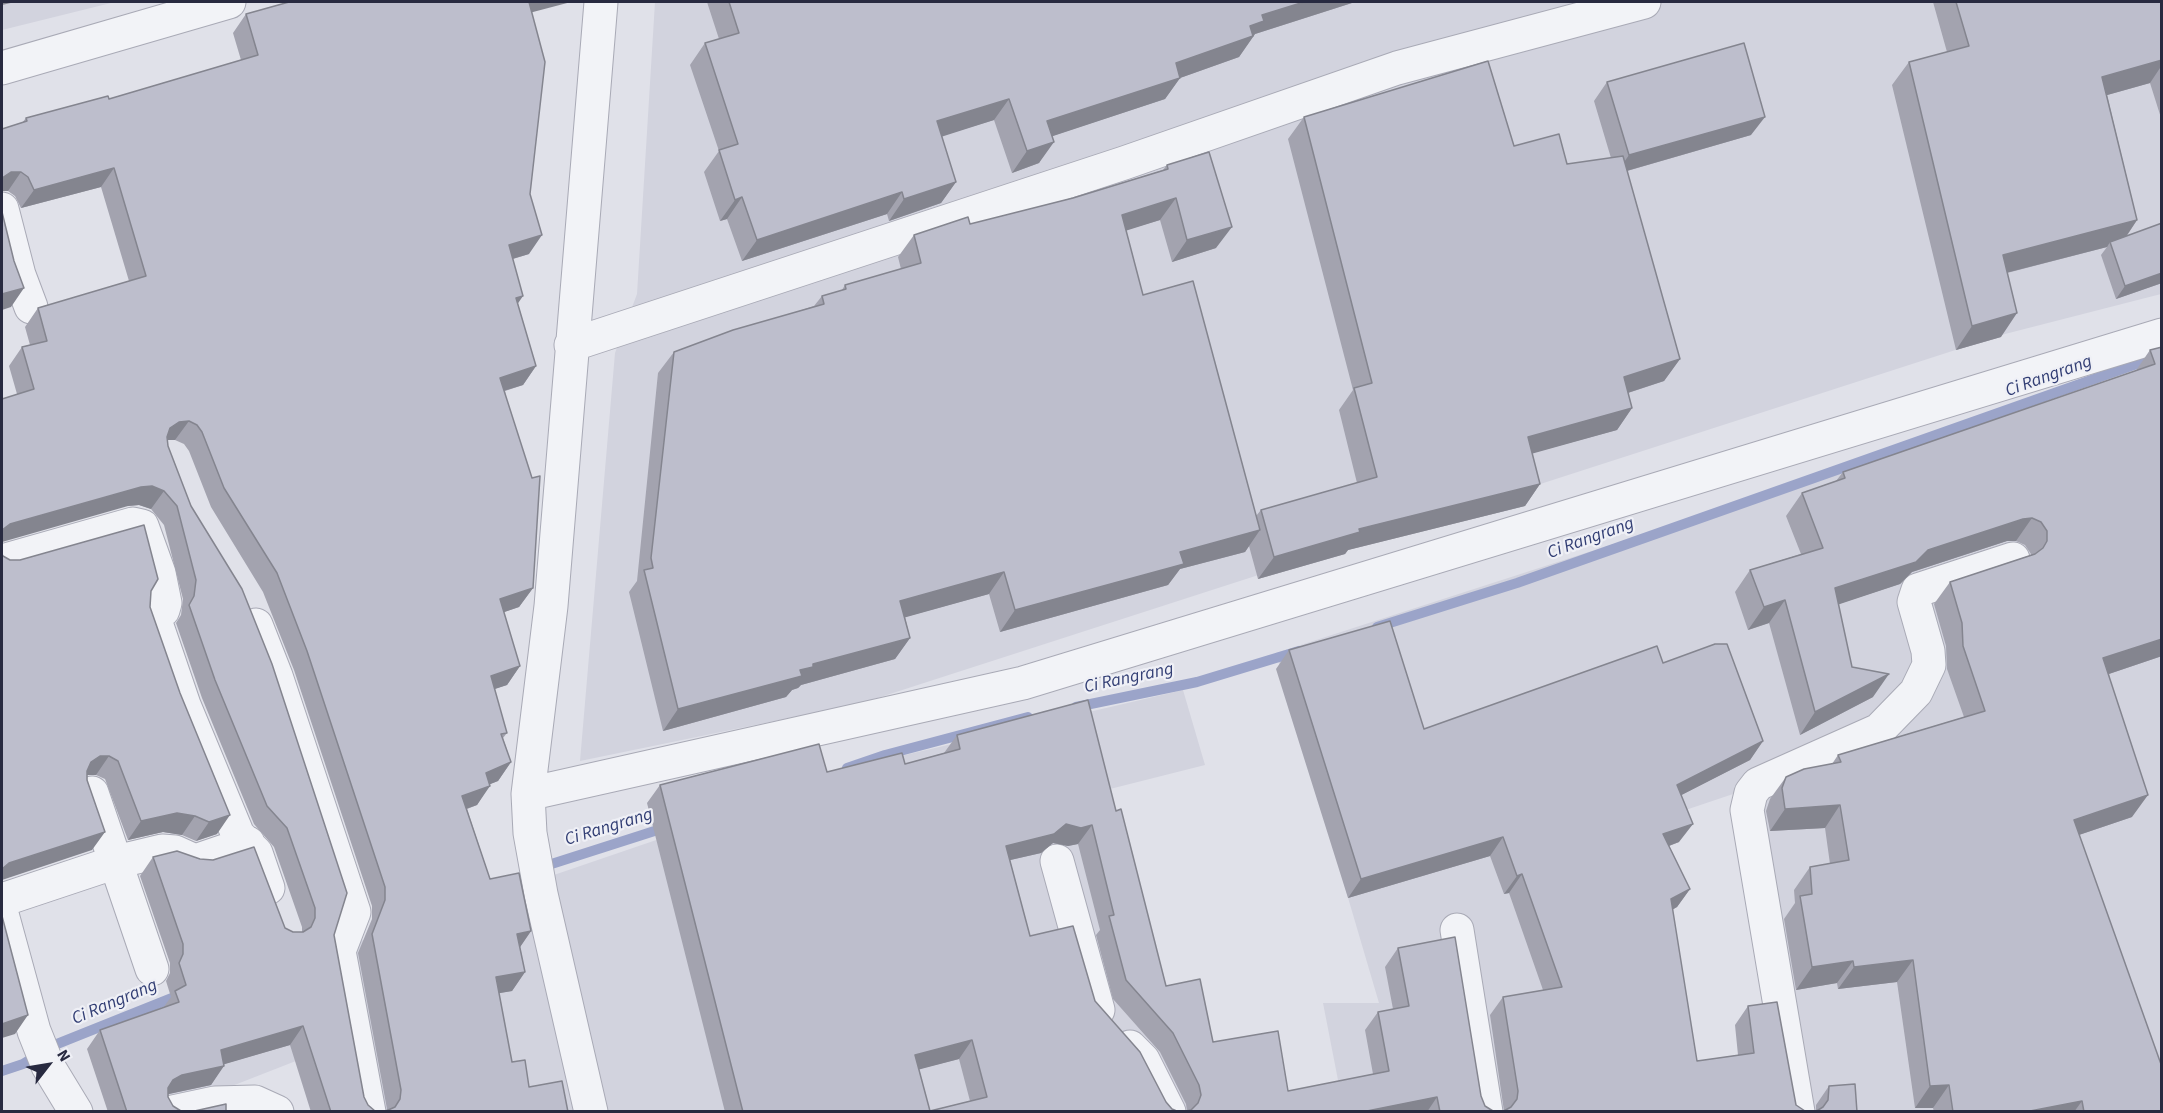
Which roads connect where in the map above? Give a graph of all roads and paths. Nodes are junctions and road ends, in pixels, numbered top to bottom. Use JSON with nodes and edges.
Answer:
{"nodes":[{"id":1,"x":229,"y":2,"type":"edge"},
{"id":2,"x":601,"y":2,"type":"edge"},
{"id":3,"x":1644,"y":2,"type":"edge"},
{"id":4,"x":2,"y":68,"type":"edge"},
{"id":5,"x":2,"y":209,"type":"edge"},
{"id":6,"x":31,"y":307,"type":"dead end"},
{"id":7,"x":2162,"y":335,"type":"edge"},
{"id":8,"x":571,"y":345,"type":"junction"},
{"id":9,"x":2013,"y":559,"type":"edge"},
{"id":10,"x":2,"y":561,"type":"edge"},
{"id":11,"x":246,"y":599,"type":"edge"},
{"id":12,"x":92,"y":793,"type":"edge"},
{"id":13,"x":528,"y":794,"type":"junction"},
{"id":14,"x":248,"y":843,"type":"junction"},
{"id":15,"x":1057,"y":861,"type":"dead end"},
{"id":16,"x":116,"y":862,"type":"junction"},
{"id":17,"x":2,"y":900,"type":"edge"},
{"id":18,"x":277,"y":913,"type":"edge"},
{"id":19,"x":2,"y":914,"type":"edge"},
{"id":20,"x":1457,"y":930,"type":"dead end"},
{"id":21,"x":152,"y":969,"type":"dead end"},
{"id":22,"x":75,"y":1112,"type":"edge"},
{"id":23,"x":173,"y":1112,"type":"edge"},
{"id":24,"x":277,"y":1112,"type":"edge"},
{"id":25,"x":369,"y":1112,"type":"edge"},
{"id":26,"x":591,"y":1112,"type":"edge"},
{"id":27,"x":1169,"y":1112,"type":"edge"},
{"id":28,"x":1486,"y":1112,"type":"edge"},
{"id":29,"x":1798,"y":1112,"type":"edge"}],
"edges":[{"from":1,"to":4,"type":"street"},
{"from":2,"to":8,"type":"street"},
{"from":3,"to":8,"type":"street"},
{"from":5,"to":6,"type":"street"},
{"from":7,"to":13,"type":"street"},
{"from":8,"to":13,"type":"street"},
{"from":9,"to":29,"type":"street"},
{"from":10,"to":14,"type":"street"},
{"from":11,"to":25,"type":"street"},
{"from":12,"to":16,"type":"street"},
{"from":13,"to":26,"type":"street"},
{"from":14,"to":16,"type":"street"},
{"from":14,"to":18,"type":"street"},
{"from":15,"to":27,"type":"street"},
{"from":16,"to":17,"type":"street"},
{"from":16,"to":21,"type":"street"},
{"from":19,"to":22,"type":"street"},
{"from":20,"to":28,"type":"street"},
{"from":23,"to":24,"type":"street"}]}
